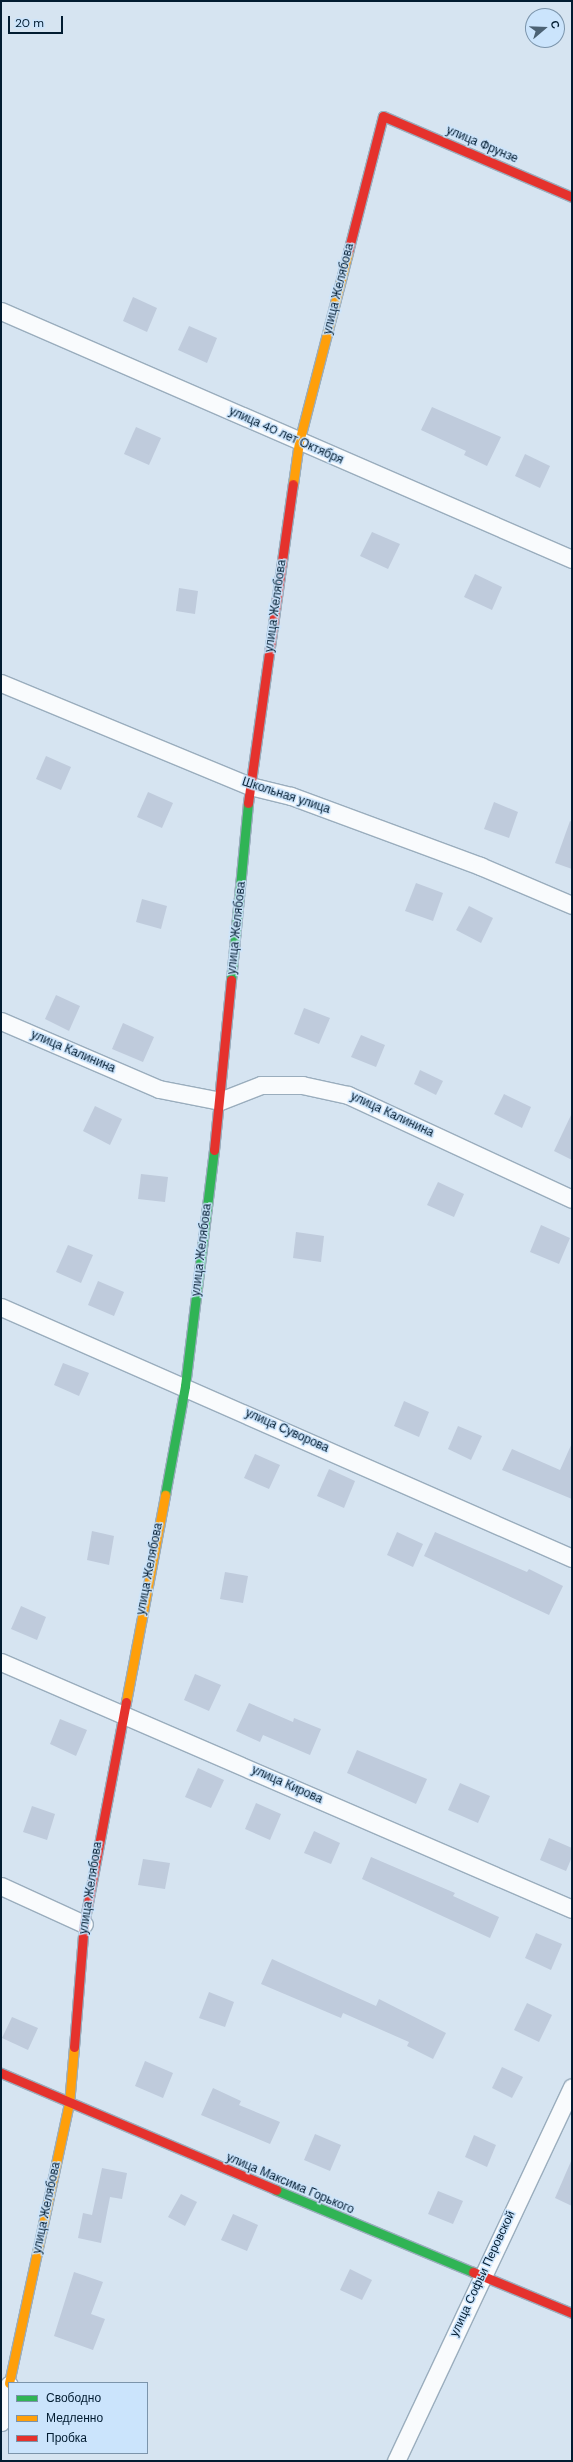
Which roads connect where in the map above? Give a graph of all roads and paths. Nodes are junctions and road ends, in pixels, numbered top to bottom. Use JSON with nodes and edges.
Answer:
{"nodes":[{"id":1,"x":383,"y":116,"type":"joint"},
{"id":2,"x":572,"y":197,"type":"edge"},
{"id":3,"x":1,"y":311,"type":"edge"},
{"id":4,"x":299,"y":442,"type":"junction"},
{"id":5,"x":572,"y":559,"type":"edge"},
{"id":6,"x":1,"y":683,"type":"edge"},
{"id":7,"x":250,"y":786,"type":"junction"},
{"id":8,"x":572,"y":905,"type":"edge"},
{"id":9,"x":1,"y":1021,"type":"edge"},
{"id":10,"x":220,"y":1101,"type":"junction"},
{"id":11,"x":572,"y":1199,"type":"edge"},
{"id":12,"x":1,"y":1307,"type":"edge"},
{"id":13,"x":185,"y":1386,"type":"junction"},
{"id":14,"x":572,"y":1558,"type":"edge"},
{"id":15,"x":1,"y":1662,"type":"edge"},
{"id":16,"x":122,"y":1713,"type":"junction"},
{"id":17,"x":1,"y":1886,"type":"edge"},
{"id":18,"x":572,"y":1909,"type":"edge"},
{"id":19,"x":84,"y":1924,"type":"junction"},
{"id":20,"x":1,"y":2073,"type":"edge"},
{"id":21,"x":572,"y":2087,"type":"edge"},
{"id":22,"x":69,"y":2104,"type":"junction"},
{"id":23,"x":481,"y":2276,"type":"junction"},
{"id":24,"x":572,"y":2313,"type":"edge"},
{"id":25,"x":9,"y":2382,"type":"edge"},
{"id":26,"x":8,"y":2389,"type":"edge"},
{"id":27,"x":1,"y":2422,"type":"edge"},
{"id":28,"x":396,"y":2461,"type":"edge"}],
"edges":[{"from":1,"to":2,"type":"street","name":"улица Фрунзе"},
{"from":1,"to":4,"type":"street","name":"улица Желябова"},
{"from":3,"to":4,"type":"street","name":"улица 40 лет Октября"},
{"from":4,"to":5,"type":"street","name":"улица 40 лет Октября"},
{"from":4,"to":7,"type":"street","name":"улица Желябова"},
{"from":6,"to":7,"type":"street","name":"Школьная улица"},
{"from":7,"to":8,"type":"street","name":"Школьная улица"},
{"from":7,"to":10,"type":"street","name":"улица Желябова"},
{"from":9,"to":10,"type":"street","name":"улица Калинина"},
{"from":10,"to":11,"type":"street","name":"улица Калинина"},
{"from":10,"to":13,"type":"street","name":"улица Желябова"},
{"from":12,"to":13,"type":"street","name":"улица Суворова"},
{"from":13,"to":14,"type":"street","name":"улица Суворова"},
{"from":13,"to":16,"type":"street","name":"улица Желябова"},
{"from":15,"to":16,"type":"street","name":"улица Кирова"},
{"from":16,"to":18,"type":"street","name":"улица Кирова"},
{"from":16,"to":19,"type":"street","name":"улица Желябова"},
{"from":17,"to":19,"type":"street"},
{"from":19,"to":22,"type":"street","name":"улица Желябова"},
{"from":20,"to":22,"type":"street","name":"улица Максима Горького"},
{"from":21,"to":23,"type":"street","name":"улица Софьи Перовской"},
{"from":22,"to":23,"type":"street","name":"улица Максима Горького"},
{"from":22,"to":25,"type":"street","name":"улица Желябова"},
{"from":23,"to":24,"type":"street","name":"улица Максима Горького"},
{"from":23,"to":28,"type":"street","name":"улица Софьи Перовской"},
{"from":26,"to":27,"type":"street","name":"улица Желябова"}]}
